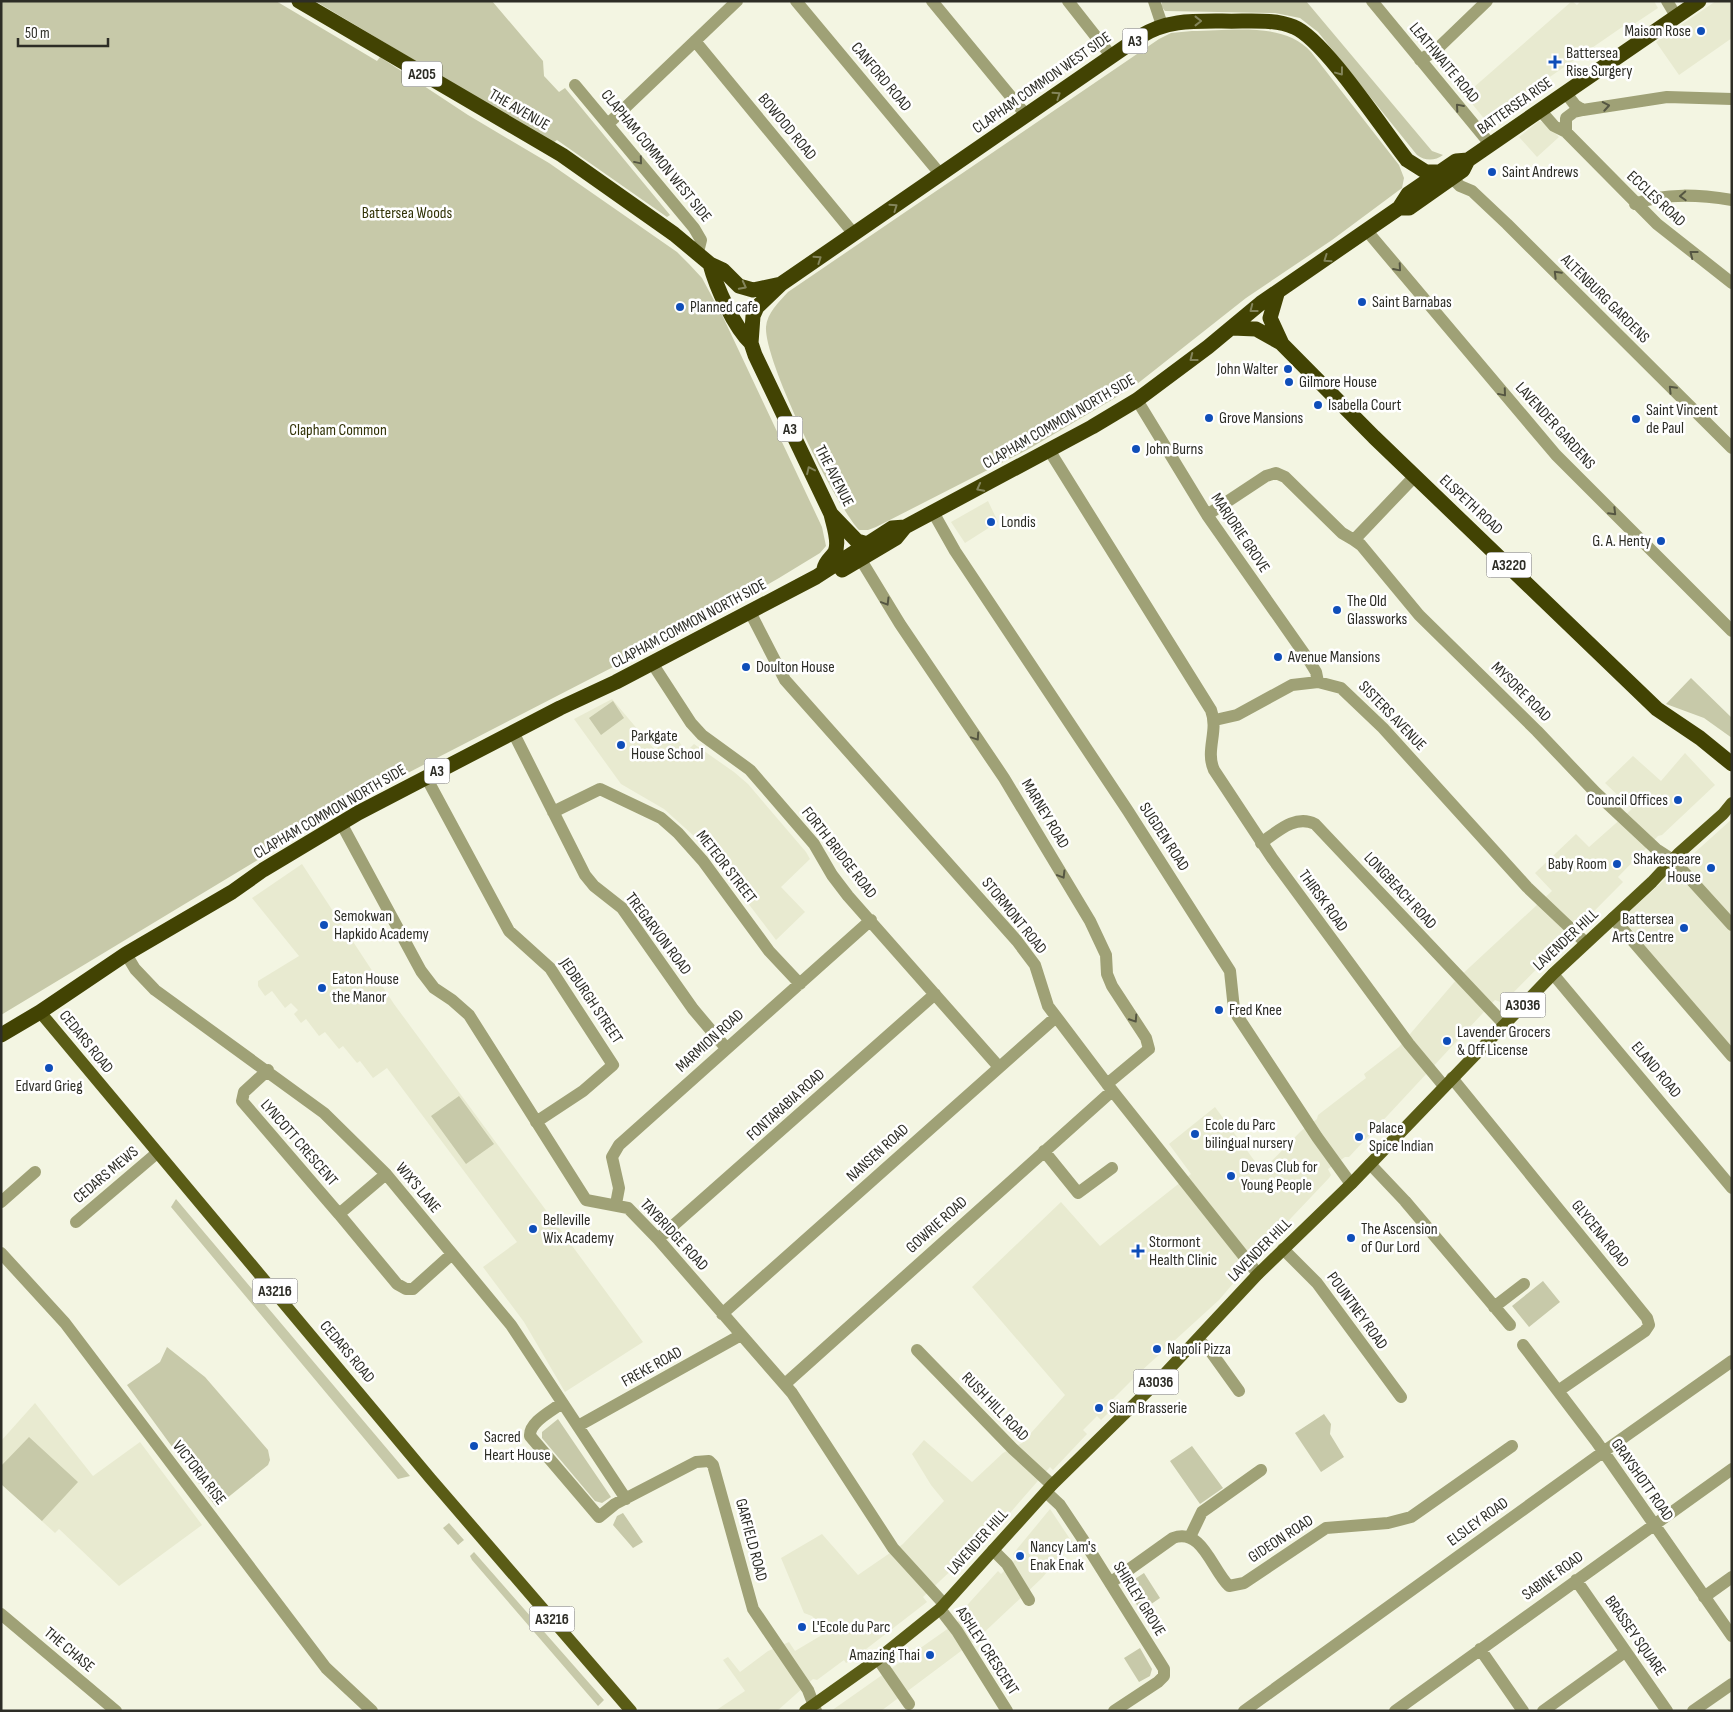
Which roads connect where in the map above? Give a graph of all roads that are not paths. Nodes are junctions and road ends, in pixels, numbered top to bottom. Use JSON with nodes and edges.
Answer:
{"nodes":[{"id":1,"x":299,"y":1,"type":"edge"},
{"id":2,"x":737,"y":1,"type":"edge"},
{"id":3,"x":796,"y":1,"type":"edge"},
{"id":4,"x":932,"y":1,"type":"edge"},
{"id":5,"x":1068,"y":1,"type":"edge"},
{"id":6,"x":1154,"y":1,"type":"edge"},
{"id":7,"x":1372,"y":1,"type":"edge"},
{"id":8,"x":1487,"y":1,"type":"edge"},
{"id":9,"x":1667,"y":1,"type":"edge"},
{"id":10,"x":1699,"y":1,"type":"edge"},
{"id":11,"x":1676,"y":16,"type":"junction"},
{"id":12,"x":1162,"y":25,"type":"junction"},
{"id":13,"x":695,"y":41,"type":"junction"},
{"id":14,"x":1112,"y":57,"type":"junction"},
{"id":15,"x":1420,"y":60,"type":"junction"},
{"id":16,"x":575,"y":85,"type":"dead end"},
{"id":17,"x":1565,"y":92,"type":"junction"},
{"id":18,"x":1732,"y":99,"type":"edge"},
{"id":19,"x":1540,"y":110,"type":"junction"},
{"id":20,"x":1583,"y":110,"type":"junction"},
{"id":21,"x":1026,"y":116,"type":"junction"},
{"id":22,"x":608,"y":124,"type":"junction"},
{"id":23,"x":1566,"y":132,"type":"junction"},
{"id":24,"x":1490,"y":144,"type":"junction"},
{"id":25,"x":1406,"y":160,"type":"junction"},
{"id":26,"x":941,"y":175,"type":"junction"},
{"id":27,"x":1446,"y":175,"type":"junction"},
{"id":28,"x":1414,"y":190,"type":"junction"},
{"id":29,"x":1430,"y":193,"type":"joint"},
{"id":30,"x":1732,"y":200,"type":"edge"},
{"id":31,"x":1634,"y":204,"type":"junction"},
{"id":32,"x":1406,"y":207,"type":"junction"},
{"id":33,"x":1367,"y":231,"type":"junction"},
{"id":34,"x":854,"y":234,"type":"junction"},
{"id":35,"x":698,"y":252,"type":"junction"},
{"id":36,"x":710,"y":264,"type":"junction"},
{"id":37,"x":781,"y":284,"type":"junction"},
{"id":38,"x":1732,"y":284,"type":"edge"},
{"id":39,"x":1276,"y":294,"type":"junction"},
{"id":40,"x":1232,"y":328,"type":"junction"},
{"id":41,"x":751,"y":343,"type":"junction"},
{"id":42,"x":1282,"y":344,"type":"junction"},
{"id":43,"x":1137,"y":400,"type":"junction"},
{"id":44,"x":1732,"y":448,"type":"edge"},
{"id":45,"x":1049,"y":450,"type":"junction"},
{"id":46,"x":1415,"y":476,"type":"junction"},
{"id":47,"x":933,"y":512,"type":"junction"},
{"id":48,"x":831,"y":514,"type":"junction"},
{"id":49,"x":1207,"y":515,"type":"junction"},
{"id":50,"x":905,"y":527,"type":"junction"},
{"id":51,"x":1354,"y":540,"type":"junction"},
{"id":52,"x":864,"y":544,"type":"junction"},
{"id":53,"x":882,"y":546,"type":"junction"},
{"id":54,"x":861,"y":560,"type":"junction"},
{"id":55,"x":823,"y":573,"type":"junction"},
{"id":56,"x":750,"y":612,"type":"junction"},
{"id":57,"x":1732,"y":631,"type":"edge"},
{"id":58,"x":652,"y":663,"type":"junction"},
{"id":59,"x":1318,"y":682,"type":"junction"},
{"id":60,"x":1215,"y":720,"type":"junction"},
{"id":61,"x":513,"y":732,"type":"junction"},
{"id":62,"x":1732,"y":764,"type":"edge"},
{"id":63,"x":426,"y":777,"type":"junction"},
{"id":64,"x":1732,"y":803,"type":"edge"},
{"id":65,"x":553,"y":812,"type":"junction"},
{"id":66,"x":341,"y":823,"type":"junction"},
{"id":67,"x":1261,"y":842,"type":"junction"},
{"id":68,"x":1672,"y":860,"type":"junction"},
{"id":69,"x":1613,"y":918,"type":"junction"},
{"id":70,"x":870,"y":920,"type":"junction"},
{"id":71,"x":1732,"y":925,"type":"edge"},
{"id":72,"x":1586,"y":943,"type":"junction"},
{"id":73,"x":126,"y":954,"type":"junction"},
{"id":74,"x":1553,"y":974,"type":"junction"},
{"id":75,"x":800,"y":984,"type":"junction"},
{"id":76,"x":935,"y":994,"type":"junction"},
{"id":77,"x":40,"y":1012,"type":"junction"},
{"id":78,"x":1056,"y":1016,"type":"junction"},
{"id":79,"x":1504,"y":1024,"type":"junction"},
{"id":80,"x":1,"y":1035,"type":"edge"},
{"id":81,"x":726,"y":1048,"type":"junction"},
{"id":82,"x":1732,"y":1056,"type":"edge"},
{"id":83,"x":999,"y":1067,"type":"junction"},
{"id":84,"x":268,"y":1070,"type":"junction"},
{"id":85,"x":1448,"y":1082,"type":"junction"},
{"id":86,"x":1109,"y":1088,"type":"junction"},
{"id":87,"x":536,"y":1122,"type":"junction"},
{"id":88,"x":1044,"y":1151,"type":"junction"},
{"id":89,"x":157,"y":1153,"type":"junction"},
{"id":90,"x":1370,"y":1164,"type":"junction"},
{"id":91,"x":1112,"y":1168,"type":"dead end"},
{"id":92,"x":35,"y":1172,"type":"dead end"},
{"id":93,"x":386,"y":1174,"type":"junction"},
{"id":94,"x":1351,"y":1184,"type":"junction"},
{"id":95,"x":1732,"y":1188,"type":"edge"},
{"id":96,"x":1,"y":1202,"type":"edge"},
{"id":97,"x":616,"y":1204,"type":"junction"},
{"id":98,"x":339,"y":1214,"type":"junction"},
{"id":99,"x":76,"y":1222,"type":"dead end"},
{"id":100,"x":658,"y":1239,"type":"junction"},
{"id":101,"x":1283,"y":1248,"type":"junction"},
{"id":102,"x":1,"y":1252,"type":"edge"},
{"id":103,"x":452,"y":1254,"type":"junction"},
{"id":104,"x":1258,"y":1274,"type":"junction"},
{"id":105,"x":1524,"y":1284,"type":"dead end"},
{"id":106,"x":1494,"y":1307,"type":"junction"},
{"id":107,"x":722,"y":1314,"type":"junction"},
{"id":108,"x":1510,"y":1325,"type":"dead end"},
{"id":109,"x":741,"y":1335,"type":"junction"},
{"id":110,"x":1198,"y":1340,"type":"junction"},
{"id":111,"x":1523,"y":1345,"type":"dead end"},
{"id":112,"x":918,"y":1350,"type":"dead end"},
{"id":113,"x":1732,"y":1361,"type":"edge"},
{"id":114,"x":784,"y":1384,"type":"junction"},
{"id":115,"x":1239,"y":1390,"type":"dead end"},
{"id":116,"x":1558,"y":1390,"type":"junction"},
{"id":117,"x":1400,"y":1397,"type":"dead end"},
{"id":118,"x":562,"y":1403,"type":"junction"},
{"id":119,"x":578,"y":1426,"type":"junction"},
{"id":120,"x":1512,"y":1446,"type":"dead end"},
{"id":121,"x":1603,"y":1452,"type":"junction"},
{"id":122,"x":1732,"y":1469,"type":"edge"},
{"id":123,"x":1260,"y":1470,"type":"dead end"},
{"id":124,"x":1049,"y":1488,"type":"junction"},
{"id":125,"x":626,"y":1499,"type":"junction"},
{"id":126,"x":1653,"y":1524,"type":"junction"},
{"id":127,"x":1190,"y":1537,"type":"junction"},
{"id":128,"x":993,"y":1550,"type":"junction"},
{"id":129,"x":1732,"y":1577,"type":"edge"},
{"id":130,"x":1576,"y":1580,"type":"junction"},
{"id":131,"x":1110,"y":1583,"type":"junction"},
{"id":132,"x":1704,"y":1597,"type":"junction"},
{"id":133,"x":1030,"y":1600,"type":"dead end"},
{"id":134,"x":942,"y":1606,"type":"junction"},
{"id":135,"x":1,"y":1614,"type":"edge"},
{"id":136,"x":1732,"y":1636,"type":"edge"},
{"id":137,"x":1480,"y":1649,"type":"junction"},
{"id":138,"x":1625,"y":1652,"type":"junction"},
{"id":139,"x":878,"y":1659,"type":"junction"},
{"id":140,"x":1732,"y":1684,"type":"edge"},
{"id":141,"x":909,"y":1704,"type":"dead end"},
{"id":142,"x":811,"y":1709,"type":"edge"},
{"id":143,"x":116,"y":1711,"type":"edge"},
{"id":144,"x":372,"y":1711,"type":"edge"},
{"id":145,"x":631,"y":1711,"type":"edge"},
{"id":146,"x":1007,"y":1711,"type":"edge"},
{"id":147,"x":1114,"y":1711,"type":"edge"},
{"id":148,"x":1244,"y":1711,"type":"edge"},
{"id":149,"x":1395,"y":1711,"type":"edge"},
{"id":150,"x":1524,"y":1711,"type":"edge"},
{"id":151,"x":1543,"y":1711,"type":"edge"},
{"id":152,"x":1667,"y":1711,"type":"edge"},
{"id":153,"x":1693,"y":1711,"type":"edge"}],
"edges":[{"from":1,"to":35,"type":"highway","name":"THE AVENUE","number":"A205"},
{"from":2,"to":13,"type":"street"},
{"from":3,"to":26,"type":"street","name":"CANFORD ROAD"},
{"from":4,"to":21,"type":"street"},
{"from":5,"to":14,"type":"street"},
{"from":6,"to":12,"type":"street"},
{"from":7,"to":15,"type":"street","name":"LEATHWAITE ROAD"},
{"from":8,"to":15,"type":"street"},
{"from":9,"to":11,"type":"street"},
{"from":10,"to":11,"type":"highway","name":"BATTERSEA RISE","number":"A3"},
{"from":11,"to":17,"type":"highway","name":"BATTERSEA RISE","number":"A3"},
{"from":12,"to":14,"type":"highway","name":"CLAPHAM COMMON WEST SIDE","number":"A3"},
{"from":12,"to":25,"type":"highway","name":"CLAPHAM COMMON WEST SIDE","number":"A3","one_way":true},
{"from":13,"to":22,"type":"street"},
{"from":13,"to":34,"type":"street","name":"BOWOOD ROAD"},
{"from":21,"to":14,"type":"highway","name":"CLAPHAM COMMON WEST SIDE","number":"A3","one_way":true},
{"from":24,"to":15,"type":"street","name":"LEATHWAITE ROAD","one_way":true},
{"from":16,"to":22,"type":"street","name":"CLAPHAM COMMON WEST SIDE"},
{"from":17,"to":19,"type":"highway","name":"BATTERSEA RISE","number":"A3"},
{"from":17,"to":20,"type":"street"},
{"from":20,"to":18,"type":"street","one_way":true},
{"from":19,"to":23,"type":"street","name":"ECCLES ROAD"},
{"from":19,"to":24,"type":"highway","name":"BATTERSEA RISE","number":"A3"},
{"from":20,"to":23,"type":"street"},
{"from":21,"to":26,"type":"highway","name":"CLAPHAM COMMON WEST SIDE","number":"A3"},
{"from":22,"to":35,"type":"street","name":"CLAPHAM COMMON WEST SIDE","one_way":true},
{"from":23,"to":31,"type":"street","name":"ECCLES ROAD"},
{"from":24,"to":27,"type":"highway","name":"BATTERSEA RISE","number":"A3"},
{"from":25,"to":27,"type":"highway","name":"CLAPHAM COMMON WEST SIDE","number":"A3"},
{"from":25,"to":28,"type":"highway","number":"A3"},
{"from":34,"to":26,"type":"highway","name":"CLAPHAM COMMON WEST SIDE","number":"A3","one_way":true},
{"from":27,"to":28,"type":"highway"},
{"from":27,"to":29,"type":"highway","name":"BATTERSEA RISE","number":"A3"},
{"from":44,"to":27,"type":"street","name":"ALTENBURG GARDENS","one_way":true},
{"from":28,"to":32,"type":"highway","number":"A3"},
{"from":29,"to":32,"type":"highway","name":"CLAPHAM COMMON NORTH SIDE","number":"A3"},
{"from":30,"to":31,"type":"street","one_way":true},
{"from":38,"to":31,"type":"street","name":"ECCLES ROAD","one_way":true},
{"from":32,"to":33,"type":"highway","name":"CLAPHAM COMMON NORTH SIDE","number":"A3"},
{"from":33,"to":39,"type":"highway","name":"CLAPHAM COMMON NORTH SIDE","number":"A3","one_way":true},
{"from":33,"to":57,"type":"street","name":"LAVENDER GARDENS","one_way":true},
{"from":37,"to":34,"type":"highway","name":"CLAPHAM COMMON WEST SIDE","number":"A3","one_way":true},
{"from":35,"to":36,"type":"highway","name":"THE AVENUE","number":"A205"},
{"from":36,"to":37,"type":"highway","name":"CLAPHAM COMMON WEST SIDE","number":"A205","one_way":true},
{"from":36,"to":41,"type":"highway","number":"A205"},
{"from":37,"to":41,"type":"highway","name":"CLAPHAM COMMON WEST SIDE","number":"A3"},
{"from":39,"to":40,"type":"highway","name":"CLAPHAM COMMON NORTH SIDE","number":"A3","one_way":true},
{"from":39,"to":42,"type":"highway","name":"ELSPETH ROAD","number":"A3220"},
{"from":40,"to":42,"type":"highway","name":"ELSPETH ROAD","number":"A3220"},
{"from":40,"to":43,"type":"highway","name":"CLAPHAM COMMON NORTH SIDE","number":"A3","one_way":true},
{"from":48,"to":41,"type":"highway","name":"THE AVENUE","number":"A3","one_way":true},
{"from":42,"to":46,"type":"highway","name":"ELSPETH ROAD","number":"A3220"},
{"from":43,"to":45,"type":"highway","name":"CLAPHAM COMMON NORTH SIDE","number":"A3"},
{"from":43,"to":49,"type":"street","name":"MARJORIE GROVE"},
{"from":45,"to":47,"type":"highway","name":"CLAPHAM COMMON NORTH SIDE","number":"A3","one_way":true},
{"from":45,"to":60,"type":"street"},
{"from":46,"to":51,"type":"street"},
{"from":46,"to":62,"type":"highway","name":"ELSPETH ROAD","number":"A3220"},
{"from":47,"to":50,"type":"highway","name":"CLAPHAM COMMON NORTH SIDE","number":"A3"},
{"from":47,"to":94,"type":"street","name":"SUGDEN ROAD"},
{"from":48,"to":52,"type":"highway","name":"THE AVENUE"},
{"from":48,"to":55,"type":"highway","number":"A3"},
{"from":49,"to":51,"type":"street","name":"MYSORE ROAD"},
{"from":49,"to":59,"type":"street","name":"MARJORIE GROVE"},
{"from":50,"to":52,"type":"highway"},
{"from":50,"to":53,"type":"highway","name":"CLAPHAM COMMON NORTH SIDE","number":"A3"},
{"from":51,"to":68,"type":"street","name":"MYSORE ROAD"},
{"from":52,"to":53,"type":"highway"},
{"from":52,"to":55,"type":"highway"},
{"from":53,"to":54,"type":"highway","name":"CLAPHAM COMMON NORTH SIDE","number":"A3"},
{"from":54,"to":55,"type":"highway","name":"CLAPHAM COMMON NORTH SIDE","number":"A3"},
{"from":54,"to":86,"type":"street","name":"MARNEY ROAD","one_way":true},
{"from":55,"to":56,"type":"highway","name":"CLAPHAM COMMON NORTH SIDE","number":"A3"},
{"from":56,"to":58,"type":"highway","name":"CLAPHAM COMMON NORTH SIDE","number":"A3"},
{"from":56,"to":78,"type":"street","name":"STORMONT ROAD"},
{"from":58,"to":61,"type":"highway","name":"CLAPHAM COMMON NORTH SIDE","number":"A3"},
{"from":58,"to":70,"type":"street","name":"FORTH BRIDGE ROAD"},
{"from":59,"to":60,"type":"street","name":"SISTERS AVENUE"},
{"from":59,"to":72,"type":"street","name":"SISTERS AVENUE"},
{"from":60,"to":67,"type":"street","name":"THIRSK ROAD"},
{"from":61,"to":63,"type":"highway","name":"CLAPHAM COMMON NORTH SIDE","number":"A3"},
{"from":61,"to":65,"type":"street","name":"TREGARVON ROAD"},
{"from":63,"to":66,"type":"highway","name":"CLAPHAM COMMON NORTH SIDE","number":"A3"},
{"from":63,"to":87,"type":"street","name":"JEDBURGH STREET"},
{"from":64,"to":68,"type":"main road","name":"LAVENDER HILL","number":"A3036"},
{"from":65,"to":75,"type":"street","name":"METEOR STREET"},
{"from":65,"to":81,"type":"street","name":"TREGARVON ROAD"},
{"from":66,"to":73,"type":"highway","name":"CLAPHAM COMMON NORTH SIDE","number":"A3"},
{"from":66,"to":87,"type":"street","name":"TAYBRIDGE ROAD"},
{"from":67,"to":79,"type":"street","name":"LONGBEACH ROAD"},
{"from":67,"to":85,"type":"street","name":"THIRSK ROAD"},
{"from":68,"to":69,"type":"main road","name":"LAVENDER HILL","number":"A3036"},
{"from":68,"to":71,"type":"street","name":"MYSORE ROAD"},
{"from":69,"to":72,"type":"main road","name":"LAVENDER HILL","number":"A3036"},
{"from":69,"to":82,"type":"street"},
{"from":70,"to":75,"type":"street","name":"MARMION ROAD"},
{"from":70,"to":76,"type":"street","name":"FORTH BRIDGE ROAD"},
{"from":72,"to":74,"type":"main road","name":"LAVENDER HILL","number":"A3036"},
{"from":73,"to":77,"type":"highway","name":"CLAPHAM COMMON NORTH SIDE","number":"A3"},
{"from":73,"to":84,"type":"street","name":"WIX'S LANE"},
{"from":74,"to":79,"type":"main road","name":"LAVENDER HILL","number":"A3036"},
{"from":74,"to":95,"type":"street","name":"ELAND ROAD"},
{"from":75,"to":81,"type":"street","name":"MARMION ROAD"},
{"from":76,"to":83,"type":"street","name":"FORTH BRIDGE ROAD"},
{"from":76,"to":100,"type":"street","name":"FONTARABIA ROAD"},
{"from":77,"to":80,"type":"highway","name":"CLAPHAM COMMON NORTH SIDE","number":"A3"},
{"from":77,"to":89,"type":"main road","name":"CEDARS ROAD","number":"A3216"},
{"from":78,"to":83,"type":"street","name":"NANSEN ROAD"},
{"from":78,"to":86,"type":"street","name":"STORMONT ROAD"},
{"from":79,"to":85,"type":"main road","name":"LAVENDER HILL","number":"A3036"},
{"from":81,"to":97,"type":"street","name":"MARMION ROAD"},
{"from":83,"to":107,"type":"street","name":"NANSEN ROAD"},
{"from":84,"to":93,"type":"street","name":"WIX'S LANE"},
{"from":84,"to":98,"type":"street","name":"LYNCOTT CRESCENT"},
{"from":85,"to":90,"type":"main road","name":"LAVENDER HILL","number":"A3036"},
{"from":85,"to":116,"type":"street","name":"GLYCENA ROAD"},
{"from":86,"to":88,"type":"street","name":"GOWRIE ROAD"},
{"from":86,"to":104,"type":"street","name":"STORMONT ROAD"},
{"from":87,"to":97,"type":"street","name":"TAYBRIDGE ROAD"},
{"from":88,"to":91,"type":"street"},
{"from":88,"to":114,"type":"street","name":"GOWRIE ROAD"},
{"from":89,"to":99,"type":"street","name":"CEDARS MEWS"},
{"from":89,"to":145,"type":"main road","name":"CEDARS ROAD","number":"A3216"},
{"from":90,"to":94,"type":"main road","name":"LAVENDER HILL","number":"A3036"},
{"from":90,"to":106,"type":"street"},
{"from":92,"to":96,"type":"street"},
{"from":93,"to":98,"type":"street"},
{"from":93,"to":103,"type":"street","name":"WIX'S LANE"},
{"from":94,"to":101,"type":"main road","name":"LAVENDER HILL","number":"A3036"},
{"from":97,"to":100,"type":"street","name":"TAYBRIDGE ROAD"},
{"from":98,"to":103,"type":"street","name":"LYNCOTT CRESCENT"},
{"from":100,"to":107,"type":"street","name":"TAYBRIDGE ROAD"},
{"from":101,"to":104,"type":"main road","name":"LAVENDER HILL","number":"A3036"},
{"from":101,"to":117,"type":"street","name":"POUNTNEY ROAD"},
{"from":102,"to":144,"type":"street","name":"VICTORIA RISE"},
{"from":103,"to":118,"type":"street","name":"WIX'S LANE"},
{"from":104,"to":110,"type":"main road","name":"LAVENDER HILL","number":"A3036"},
{"from":105,"to":106,"type":"street"},
{"from":106,"to":108,"type":"street"},
{"from":107,"to":109,"type":"street","name":"TAYBRIDGE ROAD"},
{"from":109,"to":114,"type":"street","name":"TAYBRIDGE ROAD"},
{"from":109,"to":119,"type":"street","name":"FREKE ROAD"},
{"from":110,"to":115,"type":"street"},
{"from":110,"to":124,"type":"main road","name":"LAVENDER HILL","number":"A3036"},
{"from":111,"to":116,"type":"street","name":"GRAYSHOTT ROAD"},
{"from":112,"to":124,"type":"street","name":"RUSH HILL ROAD"},
{"from":113,"to":121,"type":"street","name":"ELSLEY ROAD"},
{"from":114,"to":134,"type":"street","name":"TAYBRIDGE ROAD"},
{"from":116,"to":121,"type":"street","name":"GRAYSHOTT ROAD"},
{"from":118,"to":119,"type":"street","name":"WIX'S LANE"},
{"from":118,"to":125,"type":"street"},
{"from":119,"to":125,"type":"street","name":"WIX'S LANE"},
{"from":120,"to":127,"type":"street","name":"GIDEON ROAD"},
{"from":121,"to":126,"type":"street","name":"GRAYSHOTT ROAD"},
{"from":121,"to":148,"type":"street","name":"ELSLEY ROAD"},
{"from":122,"to":126,"type":"street","name":"SABINE ROAD"},
{"from":123,"to":127,"type":"street"},
{"from":124,"to":128,"type":"main road","name":"LAVENDER HILL","number":"A3036"},
{"from":124,"to":131,"type":"street","name":"SHIRLEY GROVE"},
{"from":125,"to":142,"type":"street","name":"GARFIELD ROAD"},
{"from":126,"to":130,"type":"street","name":"SABINE ROAD"},
{"from":126,"to":132,"type":"street","name":"GRAYSHOTT ROAD"},
{"from":127,"to":131,"type":"street"},
{"from":128,"to":133,"type":"street"},
{"from":128,"to":134,"type":"main road","name":"LAVENDER HILL","number":"A3036"},
{"from":129,"to":132,"type":"street"},
{"from":130,"to":137,"type":"street","name":"SABINE ROAD"},
{"from":130,"to":138,"type":"street","name":"BRASSEY SQUARE"},
{"from":131,"to":147,"type":"street","name":"SHIRLEY GROVE"},
{"from":132,"to":136,"type":"street","name":"GRAYSHOTT ROAD"},
{"from":134,"to":139,"type":"main road","name":"LAVENDER HILL","number":"A3036"},
{"from":134,"to":146,"type":"street","name":"ASHLEY CRESCENT"},
{"from":135,"to":143,"type":"street","name":"THE CHASE"},
{"from":137,"to":149,"type":"street","name":"SABINE ROAD"},
{"from":137,"to":150,"type":"street"},
{"from":138,"to":151,"type":"street"},
{"from":138,"to":152,"type":"street","name":"BRASSEY SQUARE"},
{"from":139,"to":141,"type":"street"},
{"from":139,"to":142,"type":"main road","name":"LAVENDER HILL","number":"A3036"},
{"from":140,"to":153,"type":"street"}]}
